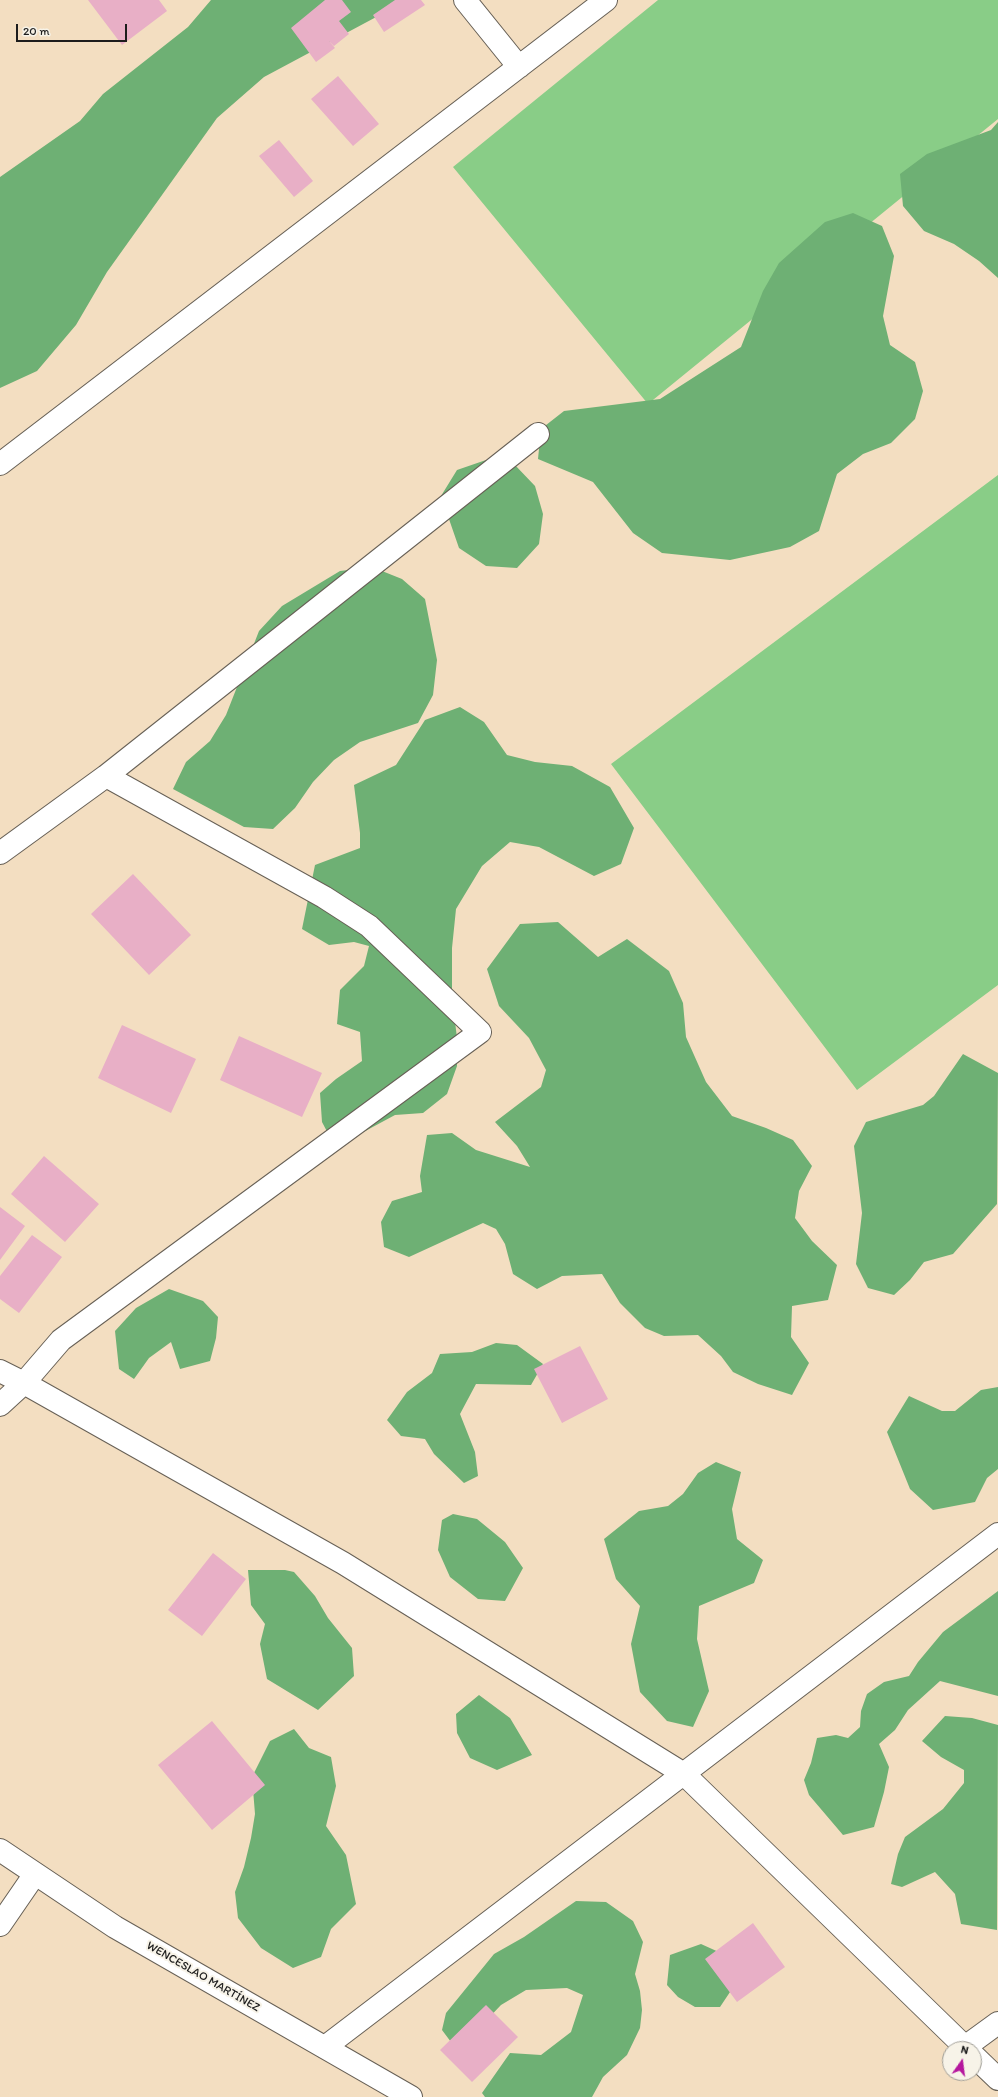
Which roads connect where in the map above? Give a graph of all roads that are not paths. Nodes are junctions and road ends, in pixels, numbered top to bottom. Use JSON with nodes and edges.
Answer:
{"nodes":[{"id":1,"x":465,"y":0,"type":"edge"},
{"id":2,"x":606,"y":0,"type":"edge"},
{"id":3,"x":519,"y":67,"type":"junction"},
{"id":4,"x":538,"y":434,"type":"dead end"},
{"id":5,"x":0,"y":464,"type":"edge"},
{"id":6,"x":106,"y":776,"type":"junction"},
{"id":7,"x":0,"y":853,"type":"edge"},
{"id":8,"x":0,"y":1371,"type":"edge"},
{"id":9,"x":24,"y":1383,"type":"junction"},
{"id":10,"x":0,"y":1405,"type":"edge"},
{"id":11,"x":998,"y":1534,"type":"edge"},
{"id":12,"x":684,"y":1774,"type":"junction"},
{"id":13,"x":0,"y":1850,"type":"edge"},
{"id":14,"x":35,"y":1874,"type":"junction"},
{"id":15,"x":0,"y":1925,"type":"edge"},
{"id":16,"x":998,"y":2023,"type":"edge"},
{"id":17,"x":959,"y":2041,"type":"edge"},
{"id":18,"x":979,"y":2041,"type":"edge"},
{"id":19,"x":326,"y":2047,"type":"junction"},
{"id":20,"x":982,"y":2064,"type":"edge"},
{"id":21,"x":998,"y":2080,"type":"edge"},
{"id":22,"x":411,"y":2097,"type":"edge"}],
"edges":[{"from":1,"to":3,"type":"street"},
{"from":2,"to":3,"type":"street"},
{"from":3,"to":5,"type":"street"},
{"from":4,"to":6,"type":"street"},
{"from":6,"to":7,"type":"street"},
{"from":6,"to":9,"type":"street"},
{"from":8,"to":9,"type":"street"},
{"from":9,"to":10,"type":"street"},
{"from":9,"to":12,"type":"street"},
{"from":11,"to":12,"type":"street"},
{"from":12,"to":17,"type":"street"},
{"from":12,"to":19,"type":"street"},
{"from":13,"to":14,"type":"street","name":"WENCESLAO MARTÍNEZ"},
{"from":14,"to":15,"type":"street"},
{"from":14,"to":19,"type":"street","name":"WENCESLAO MARTÍNEZ"},
{"from":16,"to":18,"type":"street"},
{"from":19,"to":22,"type":"street","name":"WENCESLAO MARTÍNEZ"},
{"from":20,"to":21,"type":"street"}]}
